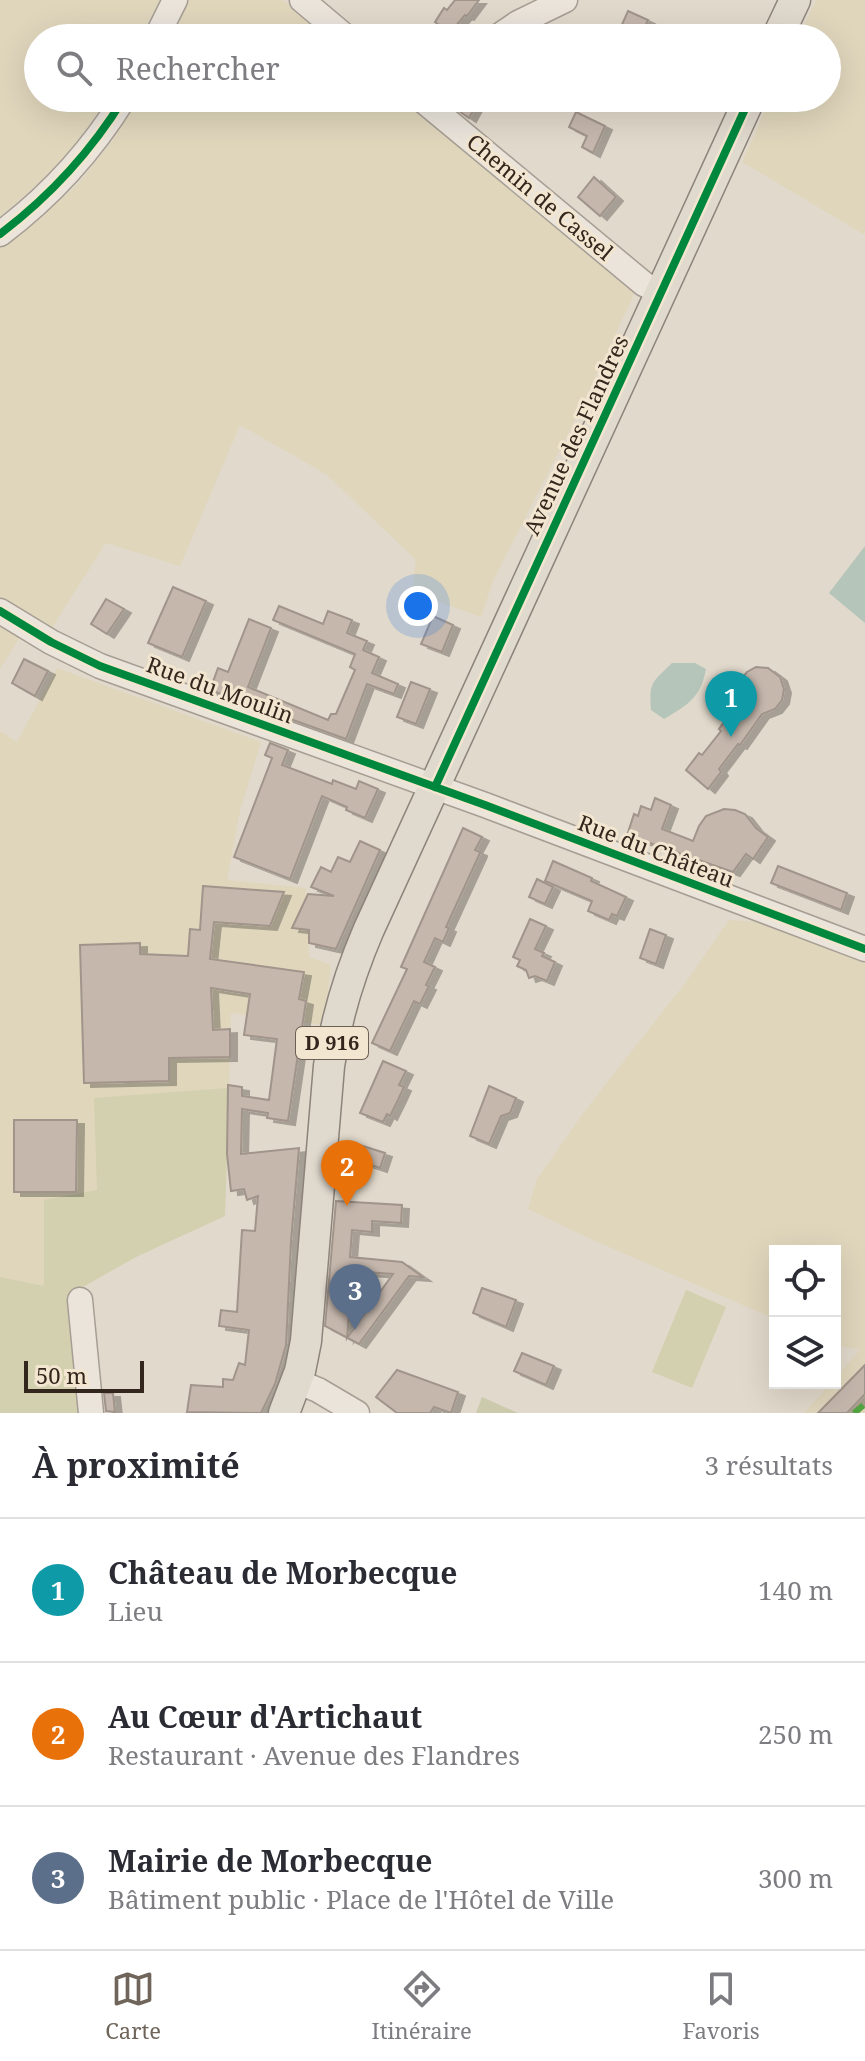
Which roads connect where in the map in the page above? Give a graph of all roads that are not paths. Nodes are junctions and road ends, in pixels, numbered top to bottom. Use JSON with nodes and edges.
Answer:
{"nodes":[{"id":1,"x":175,"y":0,"type":"edge"},
{"id":2,"x":302,"y":0,"type":"edge"},
{"id":3,"x":565,"y":0,"type":"edge"},
{"id":4,"x":795,"y":0,"type":"edge"},
{"id":5,"x":163,"y":24,"type":"edge"},
{"id":6,"x":330,"y":24,"type":"edge"},
{"id":7,"x":517,"y":24,"type":"edge"},
{"id":8,"x":784,"y":24,"type":"edge"},
{"id":9,"x":114,"y":112,"type":"edge"},
{"id":10,"x":446,"y":112,"type":"edge"},
{"id":11,"x":744,"y":112,"type":"edge"},
{"id":12,"x":0,"y":234,"type":"edge"},
{"id":13,"x":661,"y":293,"type":"junction"},
{"id":14,"x":0,"y":611,"type":"edge"},
{"id":15,"x":435,"y":787,"type":"junction"},
{"id":16,"x":865,"y":949,"type":"edge"},
{"id":17,"x":80,"y":1300,"type":"dead end"},
{"id":18,"x":296,"y":1381,"type":"junction"},
{"id":19,"x":91,"y":1413,"type":"edge"},
{"id":20,"x":284,"y":1413,"type":"edge"},
{"id":21,"x":357,"y":1413,"type":"edge"}],
"edges":[{"from":1,"to":5,"type":"street"},
{"from":2,"to":6,"type":"street"},
{"from":3,"to":7,"type":"street"},
{"from":4,"to":8,"type":"main road"},
{"from":9,"to":12,"type":"street"},
{"from":10,"to":13,"type":"street","name":"Chemin de Cassel"},
{"from":11,"to":13,"type":"main road","name":"Avenue des Flandres","number":"D 916"},
{"from":13,"to":15,"type":"main road","name":"Avenue des Flandres","number":"D 916"},
{"from":14,"to":15,"type":"street","name":"Rue du Moulin"},
{"from":15,"to":16,"type":"street","name":"Rue du Château"},
{"from":15,"to":18,"type":"main road","name":"Avenue des Flandres","number":"D 916"},
{"from":17,"to":19,"type":"street"},
{"from":18,"to":20,"type":"main road","number":"D 916"},
{"from":18,"to":21,"type":"street"}]}
